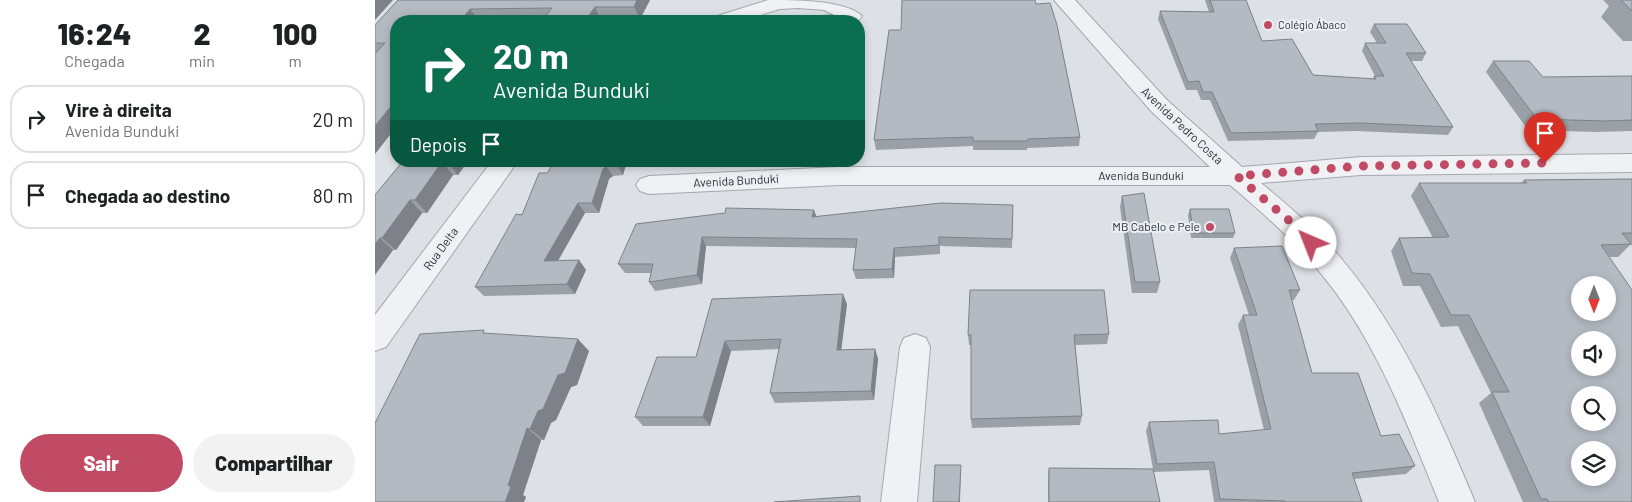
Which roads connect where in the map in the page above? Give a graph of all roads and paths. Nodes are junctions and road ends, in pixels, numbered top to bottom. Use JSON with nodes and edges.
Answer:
{"nodes":[{"id":1,"x":1063,"y":0,"type":"edge"},
{"id":2,"x":783,"y":1,"type":"edge"},
{"id":3,"x":853,"y":13,"type":"edge"},
{"id":4,"x":740,"y":15,"type":"edge"},
{"id":5,"x":1632,"y":162,"type":"edge"},
{"id":6,"x":502,"y":167,"type":"edge"},
{"id":7,"x":840,"y":169,"type":"edge"},
{"id":8,"x":1237,"y":176,"type":"junction"},
{"id":9,"x":649,"y":185,"type":"dead end"},
{"id":10,"x":375,"y":338,"type":"edge"},
{"id":11,"x":915,"y":347,"type":"dead end"},
{"id":12,"x":899,"y":502,"type":"edge"},
{"id":13,"x":1457,"y":502,"type":"edge"}],
"edges":[{"from":1,"to":8,"type":"street","name":"Avenida Pedro Costa"},
{"from":2,"to":3,"type":"street"},
{"from":2,"to":4,"type":"street"},
{"from":5,"to":8,"type":"street","name":"Avenida Bunduki"},
{"from":6,"to":10,"type":"street","name":"Rua Delta"},
{"from":7,"to":8,"type":"street","name":"Avenida Bunduki"},
{"from":7,"to":9,"type":"street","name":"Avenida Bunduki"},
{"from":8,"to":13,"type":"street","name":"Avenida Pedro Costa"},
{"from":11,"to":12,"type":"street"}]}
